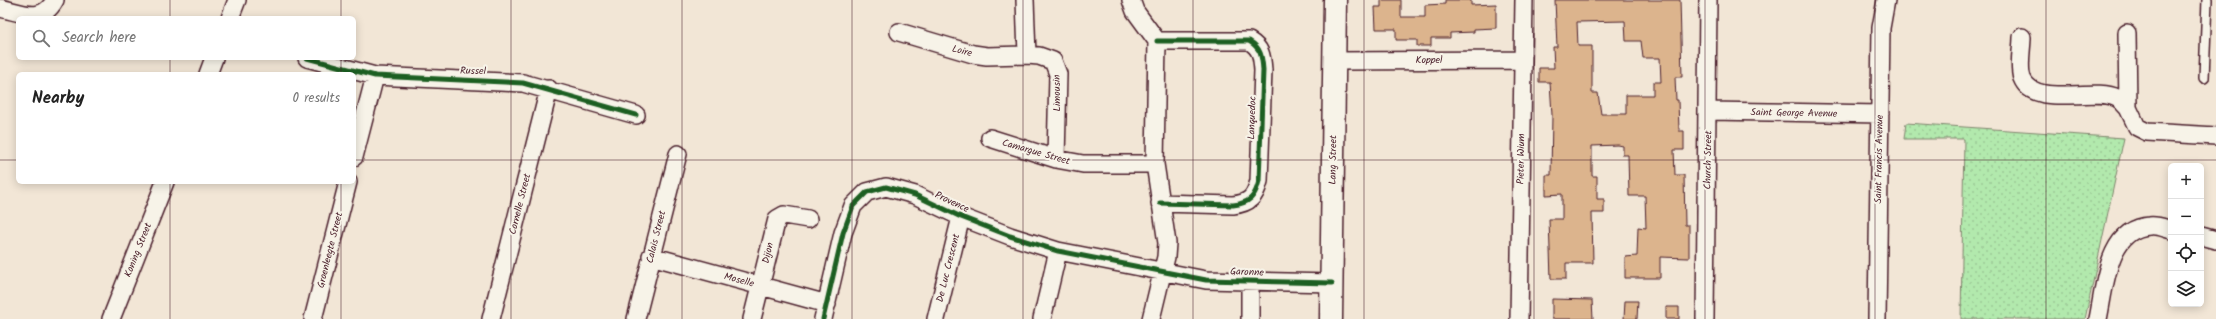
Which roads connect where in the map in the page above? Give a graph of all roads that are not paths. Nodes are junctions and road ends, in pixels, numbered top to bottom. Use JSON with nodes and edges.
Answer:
{"nodes":[{"id":1,"x":55,"y":0,"type":"edge"},
{"id":2,"x":237,"y":0,"type":"edge"},
{"id":3,"x":1025,"y":0,"type":"edge"},
{"id":4,"x":1131,"y":0,"type":"edge"},
{"id":5,"x":1335,"y":0,"type":"edge"},
{"id":6,"x":1524,"y":0,"type":"edge"},
{"id":7,"x":1708,"y":0,"type":"edge"},
{"id":8,"x":1886,"y":0,"type":"edge"},
{"id":9,"x":2207,"y":0,"type":"edge"},
{"id":10,"x":11,"y":6,"type":"edge"},
{"id":11,"x":231,"y":16,"type":"edge"},
{"id":12,"x":2212,"y":19,"type":"edge"},
{"id":13,"x":899,"y":32,"type":"dead end"},
{"id":14,"x":2127,"y":33,"type":"dead end"},
{"id":15,"x":2022,"y":37,"type":"dead end"},
{"id":16,"x":1157,"y":41,"type":"junction"},
{"id":17,"x":1027,"y":55,"type":"junction"},
{"id":18,"x":213,"y":60,"type":"edge"},
{"id":19,"x":315,"y":60,"type":"edge"},
{"id":20,"x":1523,"y":60,"type":"junction"},
{"id":21,"x":1335,"y":61,"type":"junction"},
{"id":22,"x":209,"y":72,"type":"edge"},
{"id":23,"x":375,"y":76,"type":"junction"},
{"id":24,"x":2204,"y":78,"type":"dead end"},
{"id":25,"x":548,"y":89,"type":"junction"},
{"id":26,"x":2128,"y":108,"type":"junction"},
{"id":27,"x":1709,"y":111,"type":"junction"},
{"id":28,"x":1880,"y":114,"type":"junction"},
{"id":29,"x":636,"y":115,"type":"dead end"},
{"id":30,"x":2216,"y":136,"type":"edge"},
{"id":31,"x":990,"y":138,"type":"dead end"},
{"id":32,"x":356,"y":149,"type":"edge"},
{"id":33,"x":678,"y":154,"type":"dead end"},
{"id":34,"x":1056,"y":159,"type":"junction"},
{"id":35,"x":1155,"y":164,"type":"junction"},
{"id":36,"x":164,"y":184,"type":"edge"},
{"id":37,"x":347,"y":184,"type":"edge"},
{"id":38,"x":1160,"y":203,"type":"junction"},
{"id":39,"x":961,"y":217,"type":"junction"},
{"id":40,"x":808,"y":219,"type":"dead end"},
{"id":41,"x":2168,"y":229,"type":"edge"},
{"id":42,"x":2204,"y":237,"type":"edge"},
{"id":43,"x":2216,"y":240,"type":"edge"},
{"id":44,"x":1058,"y":251,"type":"junction"},
{"id":45,"x":651,"y":256,"type":"junction"},
{"id":46,"x":1163,"y":272,"type":"junction"},
{"id":47,"x":1250,"y":282,"type":"junction"},
{"id":48,"x":1332,"y":283,"type":"junction"},
{"id":49,"x":761,"y":286,"type":"junction"},
{"id":50,"x":825,"y":312,"type":"edge"},
{"id":51,"x":111,"y":319,"type":"edge"},
{"id":52,"x":313,"y":319,"type":"edge"},
{"id":53,"x":491,"y":319,"type":"edge"},
{"id":54,"x":636,"y":319,"type":"edge"},
{"id":55,"x":752,"y":319,"type":"edge"},
{"id":56,"x":936,"y":319,"type":"edge"},
{"id":57,"x":1042,"y":319,"type":"edge"},
{"id":58,"x":1151,"y":319,"type":"edge"},
{"id":59,"x":1250,"y":319,"type":"edge"},
{"id":60,"x":1331,"y":319,"type":"edge"},
{"id":61,"x":1519,"y":319,"type":"edge"},
{"id":62,"x":1705,"y":319,"type":"edge"},
{"id":63,"x":1877,"y":319,"type":"edge"},
{"id":64,"x":2098,"y":319,"type":"edge"}],
"edges":[{"from":1,"to":10,"type":"street"},
{"from":2,"to":11,"type":"street"},
{"from":3,"to":17,"type":"street"},
{"from":4,"to":16,"type":"street"},
{"from":5,"to":21,"type":"street","name":"Lang Street"},
{"from":6,"to":20,"type":"street","name":"Pieter Wium"},
{"from":7,"to":27,"type":"street","name":"Church Street"},
{"from":8,"to":28,"type":"street","name":"Saint Francis Avenue"},
{"from":9,"to":12,"type":"lane"},
{"from":12,"to":24,"type":"lane"},
{"from":13,"to":17,"type":"street","name":"Loire"},
{"from":14,"to":26,"type":"street"},
{"from":15,"to":26,"type":"street"},
{"from":16,"to":35,"type":"street"},
{"from":16,"to":38,"type":"street","name":"Lanquedoc"},
{"from":17,"to":34,"type":"street","name":"Limousin"},
{"from":18,"to":22,"type":"street"},
{"from":19,"to":23,"type":"street","name":"Russel"},
{"from":20,"to":21,"type":"street","name":"Koppel"},
{"from":20,"to":61,"type":"street","name":"Pieter Wium"},
{"from":21,"to":48,"type":"street","name":"Lang Street"},
{"from":23,"to":25,"type":"street","name":"Russel"},
{"from":23,"to":32,"type":"street"},
{"from":25,"to":29,"type":"street","name":"Russel"},
{"from":25,"to":53,"type":"street","name":"Cornelle Street"},
{"from":26,"to":30,"type":"street"},
{"from":27,"to":28,"type":"street","name":"Saint George Avenue"},
{"from":27,"to":62,"type":"street","name":"Church Street"},
{"from":28,"to":63,"type":"street","name":"Saint Francis Avenue"},
{"from":31,"to":34,"type":"street","name":"Camargue Street"},
{"from":33,"to":45,"type":"street","name":"Calais Street"},
{"from":34,"to":35,"type":"street","name":"Camargue Street"},
{"from":35,"to":38,"type":"street"},
{"from":36,"to":51,"type":"street","name":"Koning Street"},
{"from":37,"to":52,"type":"street","name":"Groenleegte Street"},
{"from":38,"to":46,"type":"street"},
{"from":39,"to":44,"type":"street","name":"Provence"},
{"from":39,"to":50,"type":"street","name":"Provence"},
{"from":39,"to":56,"type":"street","name":"De Luc Crescent"},
{"from":40,"to":49,"type":"street","name":"Dijon"},
{"from":41,"to":64,"type":"street"},
{"from":42,"to":43,"type":"street"},
{"from":44,"to":46,"type":"street","name":"Provence"},
{"from":44,"to":57,"type":"street"},
{"from":45,"to":49,"type":"street","name":"Moselle"},
{"from":45,"to":54,"type":"street","name":"Calais Street"},
{"from":46,"to":47,"type":"street","name":"Garonne"},
{"from":46,"to":58,"type":"street"},
{"from":47,"to":48,"type":"street","name":"Garonne"},
{"from":47,"to":59,"type":"street"},
{"from":48,"to":60,"type":"street","name":"Lang Street"},
{"from":49,"to":50,"type":"street","name":"Moselle"},
{"from":49,"to":55,"type":"street","name":"Dijon"}]}
